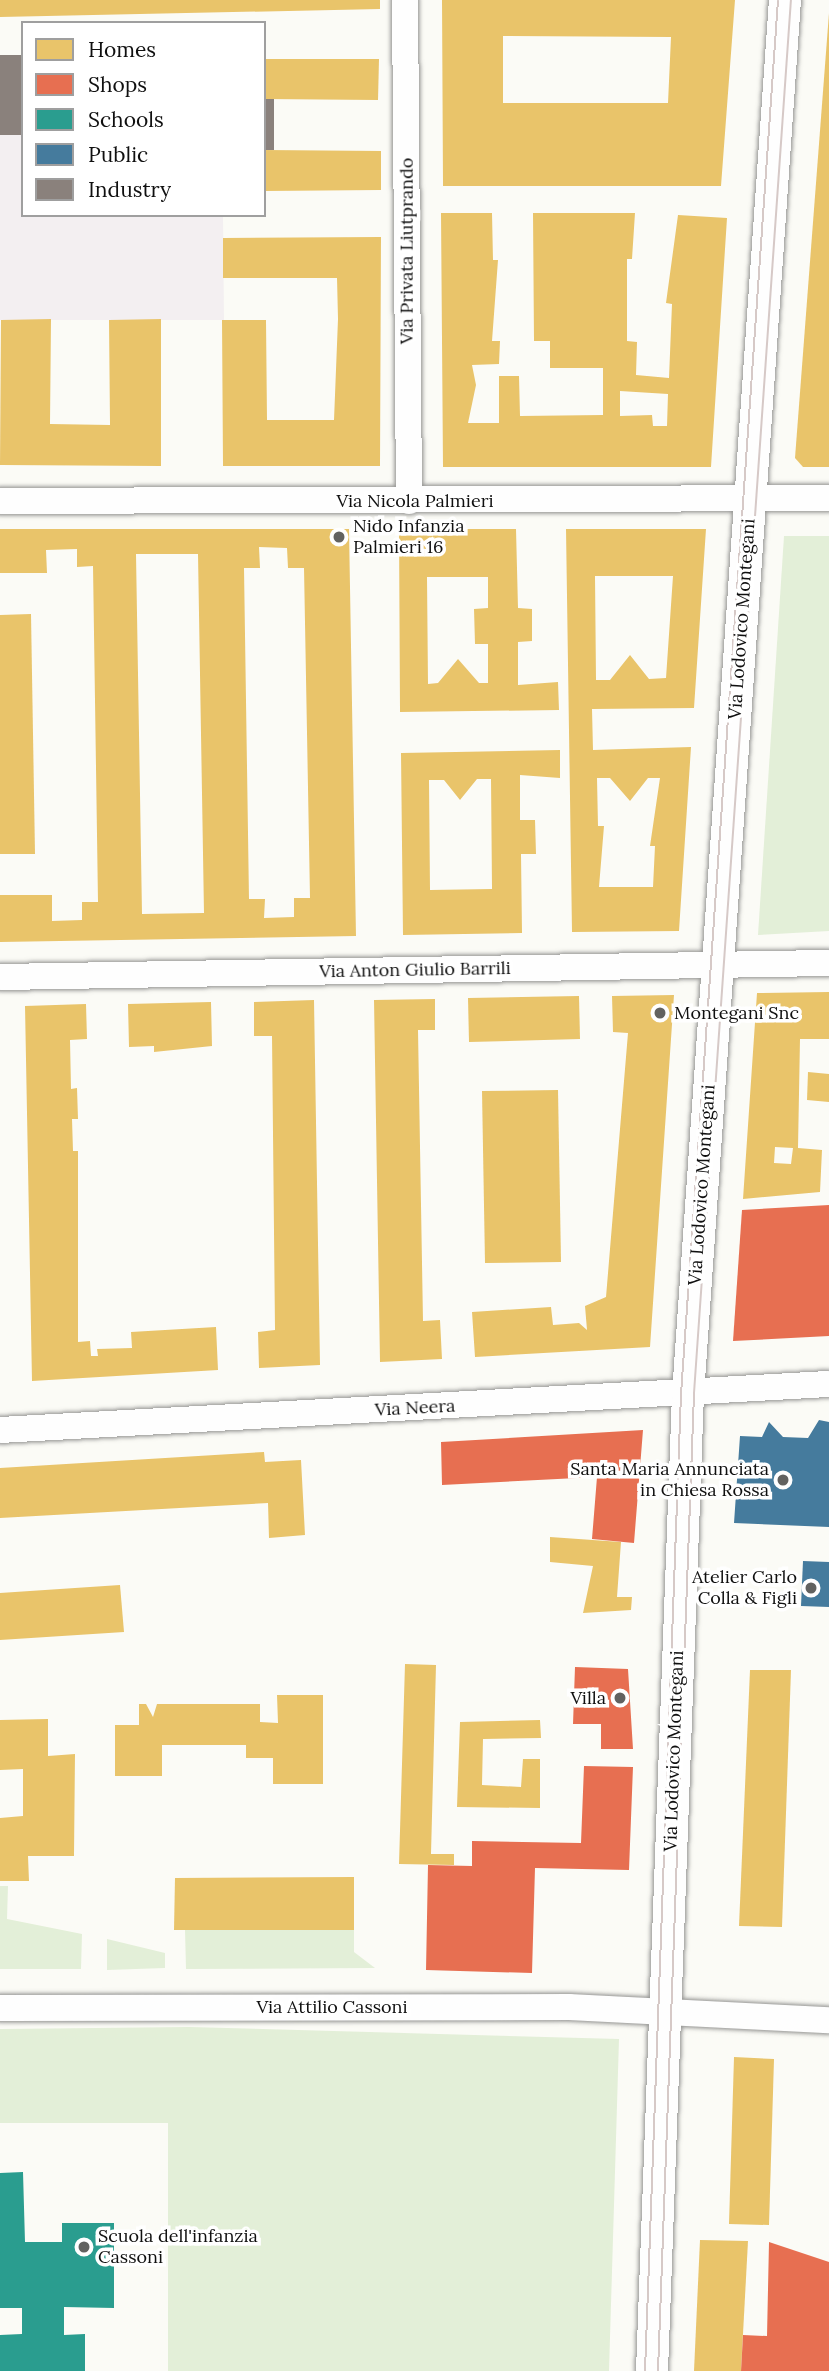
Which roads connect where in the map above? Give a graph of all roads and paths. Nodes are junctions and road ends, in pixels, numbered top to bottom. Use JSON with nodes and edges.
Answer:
{"nodes":[{"id":1,"x":405,"y":0,"type":"edge"},
{"id":2,"x":785,"y":0,"type":"edge"},
{"id":3,"x":750,"y":497,"type":"junction"},
{"id":4,"x":829,"y":498,"type":"edge"},
{"id":5,"x":0,"y":501,"type":"edge"},
{"id":6,"x":410,"y":501,"type":"junction"},
{"id":7,"x":829,"y":963,"type":"edge"},
{"id":8,"x":717,"y":965,"type":"junction"},
{"id":9,"x":0,"y":977,"type":"edge"},
{"id":10,"x":829,"y":1384,"type":"edge"},
{"id":11,"x":688,"y":1394,"type":"junction"},
{"id":12,"x":0,"y":1430,"type":"edge"},
{"id":13,"x":0,"y":2008,"type":"edge"},
{"id":14,"x":665,"y":2014,"type":"junction"},
{"id":15,"x":829,"y":2020,"type":"edge"},
{"id":16,"x":652,"y":2371,"type":"edge"}],
"edges":[{"from":1,"to":6,"type":"street","name":"Via Privata Liutprando"},
{"from":2,"to":3,"type":"street","name":"Via Lodovico Montegani"},
{"from":3,"to":4,"type":"street","name":"Via Nicola Palmieri"},
{"from":3,"to":6,"type":"street","name":"Via Nicola Palmieri"},
{"from":3,"to":8,"type":"street","name":"Via Lodovico Montegani"},
{"from":5,"to":6,"type":"street","name":"Via Nicola Palmieri"},
{"from":7,"to":8,"type":"street","name":"Via Anton Giulio Barrili"},
{"from":8,"to":9,"type":"street","name":"Via Anton Giulio Barrili"},
{"from":8,"to":11,"type":"street","name":"Via Lodovico Montegani"},
{"from":10,"to":11,"type":"street","name":"Via Neera"},
{"from":11,"to":12,"type":"street","name":"Via Neera"},
{"from":11,"to":14,"type":"street","name":"Via Lodovico Montegani"},
{"from":13,"to":14,"type":"street","name":"Via Attilio Cassoni"},
{"from":14,"to":15,"type":"street","name":"Via Attilio Cassoni"},
{"from":14,"to":16,"type":"street","name":"Via Lodovico Montegani"}]}
